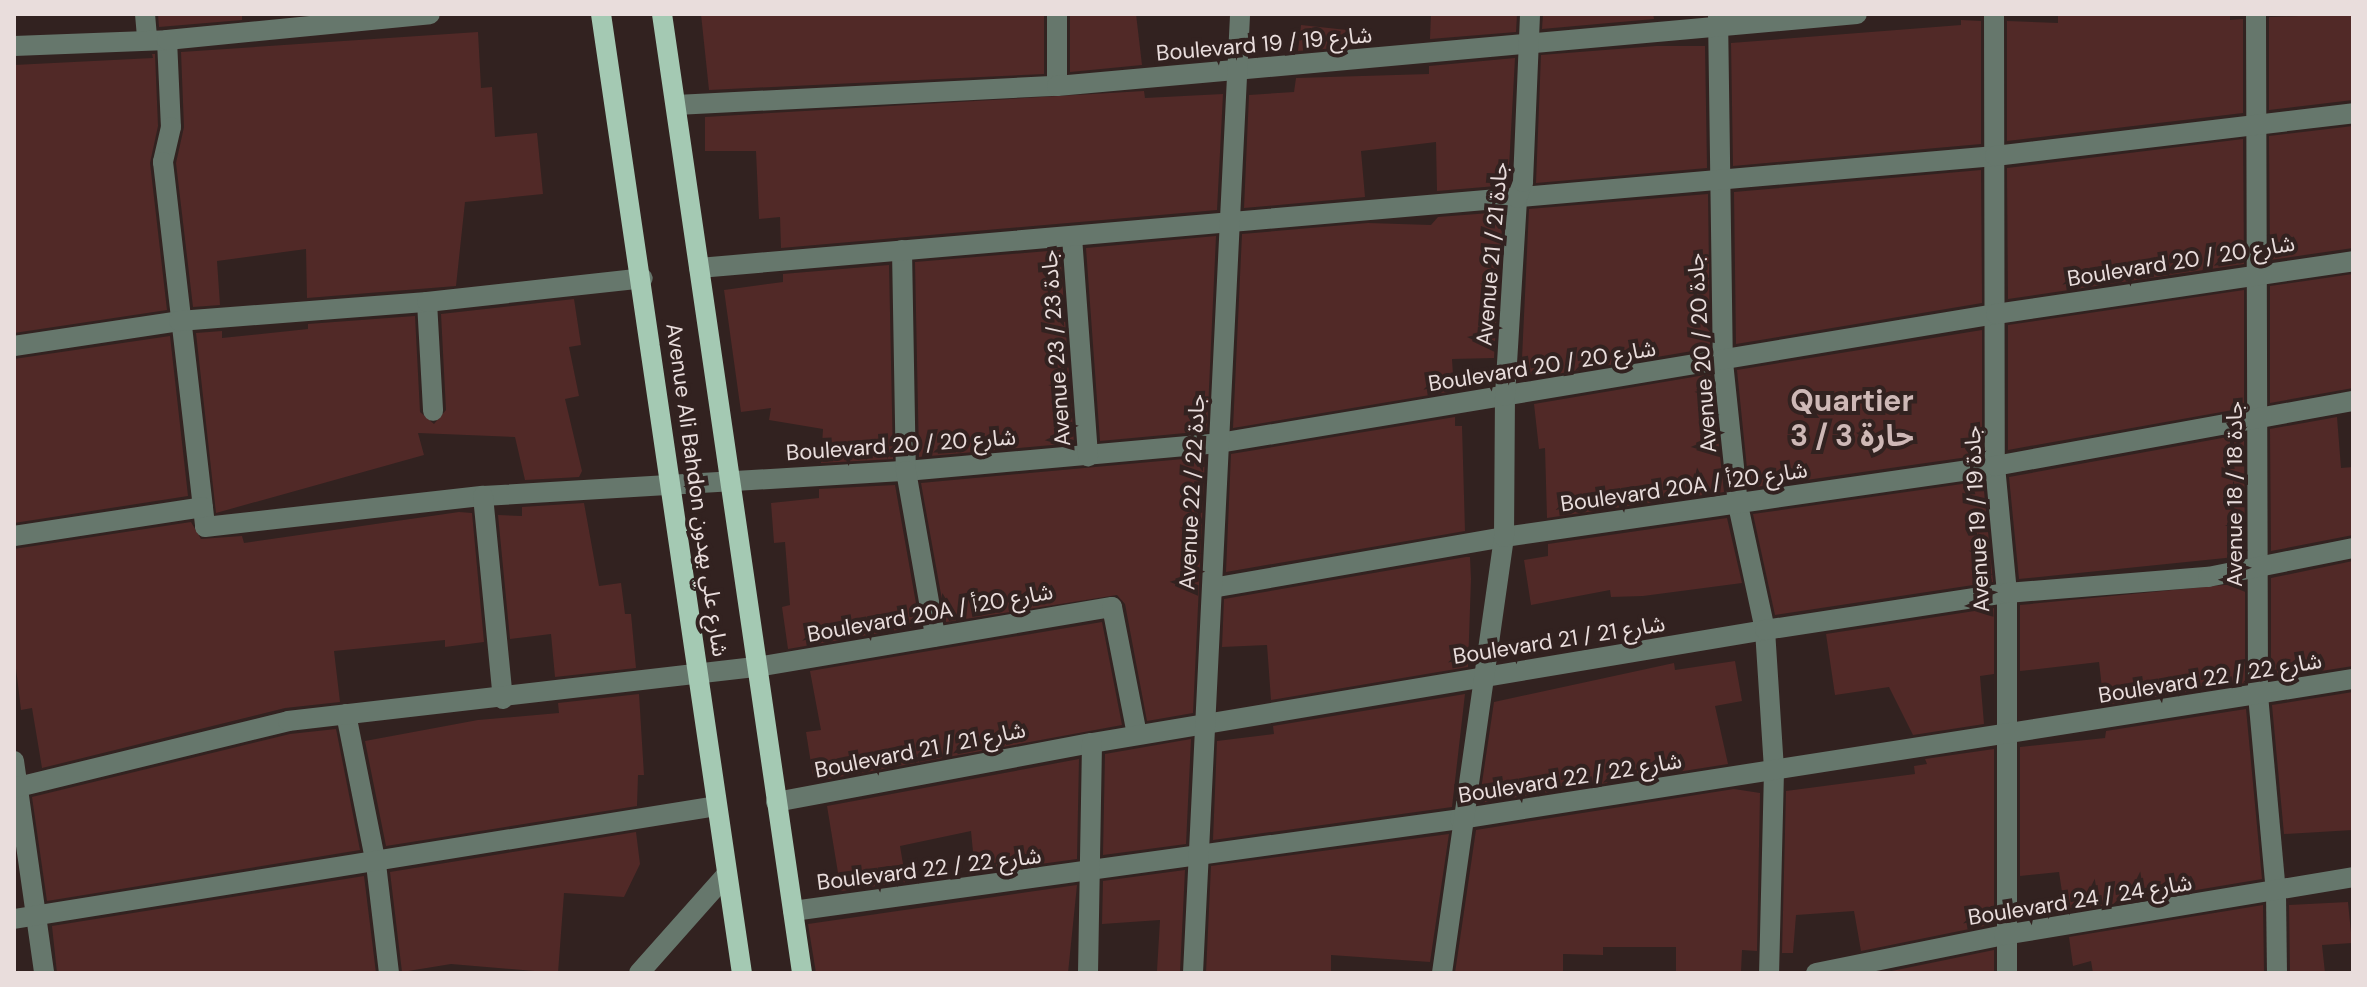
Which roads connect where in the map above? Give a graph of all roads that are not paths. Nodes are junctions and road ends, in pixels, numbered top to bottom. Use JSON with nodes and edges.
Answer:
{"nodes":[{"id":1,"x":145,"y":14,"type":"edge"},
{"id":2,"x":430,"y":14,"type":"edge"},
{"id":3,"x":601,"y":14,"type":"edge"},
{"id":4,"x":662,"y":14,"type":"edge"},
{"id":5,"x":1057,"y":14,"type":"edge"},
{"id":6,"x":1240,"y":14,"type":"edge"},
{"id":7,"x":1530,"y":14,"type":"edge"},
{"id":8,"x":1857,"y":14,"type":"edge"},
{"id":9,"x":1994,"y":14,"type":"edge"},
{"id":10,"x":2256,"y":14,"type":"edge"},
{"id":11,"x":1718,"y":22,"type":"edge"},
{"id":12,"x":157,"y":39,"type":"junction"},
{"id":13,"x":14,"y":46,"type":"edge"},
{"id":14,"x":1528,"y":47,"type":"junction"},
{"id":15,"x":1237,"y":71,"type":"junction"},
{"id":16,"x":1057,"y":86,"type":"junction"},
{"id":17,"x":676,"y":105,"type":"junction"},
{"id":18,"x":2353,"y":113,"type":"edge"},
{"id":19,"x":2256,"y":124,"type":"junction"},
{"id":20,"x":1995,"y":156,"type":"junction"},
{"id":21,"x":1717,"y":179,"type":"junction"},
{"id":22,"x":1517,"y":198,"type":"junction"},
{"id":23,"x":1230,"y":221,"type":"junction"},
{"id":24,"x":1072,"y":237,"type":"junction"},
{"id":25,"x":902,"y":250,"type":"junction"},
{"id":26,"x":2353,"y":261,"type":"edge"},
{"id":27,"x":699,"y":268,"type":"junction"},
{"id":28,"x":2260,"y":273,"type":"junction"},
{"id":29,"x":643,"y":278,"type":"junction"},
{"id":30,"x":427,"y":302,"type":"junction"},
{"id":31,"x":1996,"y":314,"type":"junction"},
{"id":32,"x":179,"y":321,"type":"junction"},
{"id":33,"x":14,"y":346,"type":"edge"},
{"id":34,"x":1723,"y":362,"type":"junction"},
{"id":35,"x":1505,"y":396,"type":"junction"},
{"id":36,"x":2353,"y":401,"type":"edge"},
{"id":37,"x":433,"y":411,"type":"dead end"},
{"id":38,"x":2258,"y":417,"type":"junction"},
{"id":39,"x":1219,"y":443,"type":"junction"},
{"id":40,"x":1088,"y":456,"type":"junction"},
{"id":41,"x":1995,"y":466,"type":"junction"},
{"id":42,"x":906,"y":471,"type":"junction"},
{"id":43,"x":733,"y":478,"type":"junction"},
{"id":44,"x":672,"y":483,"type":"junction"},
{"id":45,"x":483,"y":496,"type":"junction"},
{"id":46,"x":1738,"y":505,"type":"junction"},
{"id":47,"x":203,"y":507,"type":"junction"},
{"id":48,"x":14,"y":536,"type":"edge"},
{"id":49,"x":1504,"y":537,"type":"junction"},
{"id":50,"x":2353,"y":548,"type":"edge"},
{"id":51,"x":2260,"y":565,"type":"junction"},
{"id":52,"x":1212,"y":588,"type":"junction"},
{"id":53,"x":2007,"y":593,"type":"junction"},
{"id":54,"x":1765,"y":630,"type":"junction"},
{"id":55,"x":935,"y":636,"type":"junction"},
{"id":56,"x":757,"y":667,"type":"junction"},
{"id":57,"x":698,"y":674,"type":"junction"},
{"id":58,"x":1482,"y":677,"type":"junction"},
{"id":59,"x":2353,"y":679,"type":"edge"},
{"id":60,"x":2258,"y":695,"type":"junction"},
{"id":61,"x":503,"y":699,"type":"junction"},
{"id":62,"x":346,"y":714,"type":"junction"},
{"id":63,"x":1204,"y":724,"type":"junction"},
{"id":64,"x":2007,"y":734,"type":"junction"},
{"id":65,"x":1137,"y":735,"type":"junction"},
{"id":66,"x":1092,"y":743,"type":"junction"},
{"id":67,"x":14,"y":761,"type":"edge"},
{"id":68,"x":1774,"y":771,"type":"junction"},
{"id":69,"x":16,"y":788,"type":"edge"},
{"id":70,"x":776,"y":802,"type":"junction"},
{"id":71,"x":716,"y":806,"type":"junction"},
{"id":72,"x":1460,"y":819,"type":"junction"},
{"id":73,"x":1199,"y":858,"type":"junction"},
{"id":74,"x":376,"y":864,"type":"junction"},
{"id":75,"x":727,"y":874,"type":"junction"},
{"id":76,"x":1087,"y":874,"type":"junction"},
{"id":77,"x":2353,"y":877,"type":"edge"},
{"id":78,"x":2276,"y":893,"type":"junction"},
{"id":79,"x":793,"y":911,"type":"junction"},
{"id":80,"x":36,"y":915,"type":"junction"},
{"id":81,"x":14,"y":919,"type":"edge"},
{"id":82,"x":2004,"y":935,"type":"junction"},
{"id":83,"x":44,"y":973,"type":"edge"},
{"id":84,"x":389,"y":973,"type":"edge"},
{"id":85,"x":639,"y":973,"type":"edge"},
{"id":86,"x":742,"y":973,"type":"edge"},
{"id":87,"x":802,"y":973,"type":"edge"},
{"id":88,"x":1088,"y":973,"type":"edge"},
{"id":89,"x":1193,"y":973,"type":"edge"},
{"id":90,"x":1442,"y":973,"type":"edge"},
{"id":91,"x":1769,"y":973,"type":"edge"},
{"id":92,"x":1816,"y":973,"type":"edge"},
{"id":93,"x":2007,"y":973,"type":"edge"},
{"id":94,"x":2277,"y":973,"type":"edge"}],
"edges":[{"from":1,"to":12,"type":"street"},
{"from":2,"to":12,"type":"street"},
{"from":3,"to":29,"type":"main road","name":"Avenue Ali Bahdon شارع علي بهدون"},
{"from":4,"to":17,"type":"main road","name":"Avenue Ali Bahdon شارع علي بهدون"},
{"from":5,"to":16,"type":"street"},
{"from":6,"to":15,"type":"street","name":"Avenue 22 / جادة 22"},
{"from":7,"to":14,"type":"street","name":"Avenue 21 / جادة 21"},
{"from":8,"to":11,"type":"street","name":"Boulevard 19 / شارع 19"},
{"from":9,"to":20,"type":"street","name":"Avenue 19 / جادة 19"},
{"from":10,"to":19,"type":"street","name":"Avenue 18 / جادة 18"},
{"from":11,"to":14,"type":"street","name":"Boulevard 19 / شارع 19"},
{"from":11,"to":21,"type":"street","name":"Avenue 20 / جادة 20"},
{"from":12,"to":13,"type":"street"},
{"from":12,"to":32,"type":"street"},
{"from":14,"to":15,"type":"street","name":"Boulevard 19 / شارع 19"},
{"from":14,"to":22,"type":"street","name":"Avenue 21 / جادة 21"},
{"from":15,"to":16,"type":"street","name":"Boulevard 19 / شارع 19"},
{"from":15,"to":23,"type":"street","name":"Avenue 22 / جادة 22"},
{"from":16,"to":17,"type":"street","name":"Boulevard 19 / شارع 19"},
{"from":17,"to":27,"type":"main road","name":"Avenue Ali Bahdon شارع علي بهدون"},
{"from":18,"to":19,"type":"street"},
{"from":19,"to":20,"type":"street"},
{"from":19,"to":28,"type":"street","name":"Avenue 18 / جادة 18"},
{"from":20,"to":21,"type":"street"},
{"from":20,"to":31,"type":"street","name":"Avenue 19 / جادة 19"},
{"from":21,"to":22,"type":"street"},
{"from":21,"to":34,"type":"street","name":"Avenue 20 / جادة 20"},
{"from":22,"to":23,"type":"street"},
{"from":22,"to":35,"type":"street","name":"Avenue 21 / جادة 21"},
{"from":23,"to":24,"type":"street"},
{"from":23,"to":39,"type":"street","name":"Avenue 22 / جادة 22"},
{"from":24,"to":25,"type":"street"},
{"from":24,"to":40,"type":"street","name":"Avenue 23 / جادة 23"},
{"from":25,"to":27,"type":"street"},
{"from":25,"to":42,"type":"street"},
{"from":26,"to":28,"type":"street","name":"Boulevard 20 / شارع 20"},
{"from":27,"to":43,"type":"main road","name":"Avenue Ali Bahdon شارع علي بهدون"},
{"from":28,"to":31,"type":"street","name":"Boulevard 20 / شارع 20"},
{"from":28,"to":38,"type":"street","name":"Avenue 18 / جادة 18"},
{"from":29,"to":30,"type":"street"},
{"from":29,"to":44,"type":"main road","name":"Avenue Ali Bahdon شارع علي بهدون"},
{"from":30,"to":32,"type":"street"},
{"from":30,"to":37,"type":"street"},
{"from":31,"to":34,"type":"street","name":"Boulevard 20 / شارع 20"},
{"from":31,"to":41,"type":"street","name":"Avenue 19 / جادة 19"},
{"from":32,"to":33,"type":"street"},
{"from":32,"to":47,"type":"street"},
{"from":34,"to":35,"type":"street","name":"Boulevard 20 / شارع 20"},
{"from":34,"to":46,"type":"street","name":"Avenue 20 / جادة 20"},
{"from":35,"to":39,"type":"street","name":"Boulevard 20 / شارع 20"},
{"from":35,"to":49,"type":"street","name":"Avenue 21 / جادة 21"},
{"from":36,"to":38,"type":"street","name":"Boulevard 20A / شارع 20أ"},
{"from":38,"to":41,"type":"street","name":"Boulevard 20A / شارع 20أ"},
{"from":38,"to":51,"type":"street","name":"Avenue 18 / جادة 18"},
{"from":39,"to":40,"type":"street","name":"Boulevard 20 / شارع 20"},
{"from":39,"to":52,"type":"street","name":"Avenue 22 / جادة 22"},
{"from":40,"to":42,"type":"street","name":"Boulevard 20 / شارع 20"},
{"from":41,"to":46,"type":"street","name":"Boulevard 20A / شارع 20أ"},
{"from":41,"to":53,"type":"street","name":"Avenue 19 / جادة 19"},
{"from":42,"to":43,"type":"street","name":"Boulevard 20 / شارع 20"},
{"from":42,"to":55,"type":"street"},
{"from":43,"to":44,"type":"street","name":"Boulevard 20 / شارع 20"},
{"from":43,"to":56,"type":"main road","name":"Avenue Ali Bahdon شارع علي بهدون"},
{"from":44,"to":45,"type":"street","name":"Boulevard 20 / شارع 20"},
{"from":44,"to":57,"type":"main road","name":"Avenue Ali Bahdon شارع علي بهدون"},
{"from":45,"to":47,"type":"street","name":"Boulevard 20 / شارع 20"},
{"from":45,"to":61,"type":"street"},
{"from":46,"to":49,"type":"street","name":"Boulevard 20A / شارع 20أ"},
{"from":46,"to":54,"type":"street","name":"Avenue 20 / جادة 20"},
{"from":47,"to":48,"type":"street"},
{"from":49,"to":52,"type":"street","name":"Boulevard 20A / شارع 20أ"},
{"from":49,"to":58,"type":"street","name":"Avenue 21 / جادة 21"},
{"from":50,"to":51,"type":"street","name":"Boulevard 21 / شارع 21"},
{"from":51,"to":53,"type":"street","name":"Boulevard 21 / شارع 21"},
{"from":51,"to":60,"type":"street","name":"Avenue 18 / جادة 18"},
{"from":52,"to":63,"type":"street","name":"Avenue 22 / جادة 22"},
{"from":53,"to":54,"type":"street","name":"Boulevard 21 / شارع 21"},
{"from":53,"to":64,"type":"street","name":"Avenue 19 / جادة 19"},
{"from":54,"to":58,"type":"street","name":"Boulevard 21 / شارع 21"},
{"from":54,"to":68,"type":"street","name":"Avenue 20 / جادة 20"},
{"from":55,"to":56,"type":"street","name":"Boulevard 20A / شارع 20أ"},
{"from":55,"to":65,"type":"street","name":"Boulevard 20A / شارع 20أ"},
{"from":56,"to":57,"type":"street","name":"Boulevard 20A / شارع 20أ"},
{"from":56,"to":70,"type":"main road","name":"Avenue Ali Bahdon شارع علي بهدون"},
{"from":57,"to":61,"type":"street","name":"Boulevard 20A / شارع 20أ"},
{"from":57,"to":71,"type":"main road","name":"Avenue Ali Bahdon شارع علي بهدون"},
{"from":58,"to":63,"type":"street","name":"Boulevard 21 / شارع 21"},
{"from":58,"to":72,"type":"street","name":"Avenue 21 / جادة 21"},
{"from":59,"to":60,"type":"street","name":"Boulevard 22 / شارع 22"},
{"from":60,"to":64,"type":"street","name":"Boulevard 22 / شارع 22"},
{"from":60,"to":78,"type":"street","name":"Avenue 18 / جادة 18"},
{"from":61,"to":62,"type":"street","name":"Boulevard 20A / شارع 20أ"},
{"from":62,"to":69,"type":"street","name":"Boulevard 20A / شارع 20أ"},
{"from":62,"to":74,"type":"street"},
{"from":63,"to":65,"type":"street","name":"Boulevard 21 / شارع 21"},
{"from":63,"to":73,"type":"street","name":"Avenue 22 / جادة 22"},
{"from":64,"to":68,"type":"street","name":"Boulevard 22 / شارع 22"},
{"from":64,"to":82,"type":"street","name":"Avenue 19 / جادة 19"},
{"from":65,"to":66,"type":"street","name":"Boulevard 21 / شارع 21"},
{"from":66,"to":70,"type":"street","name":"Boulevard 21 / شارع 21"},
{"from":66,"to":76,"type":"street"},
{"from":67,"to":69,"type":"street"},
{"from":68,"to":72,"type":"street","name":"Boulevard 22 / شارع 22"},
{"from":68,"to":91,"type":"street","name":"Avenue 20 / جادة 20"},
{"from":69,"to":80,"type":"street"},
{"from":70,"to":79,"type":"main road","name":"Avenue Ali Bahdon شارع علي بهدون"},
{"from":71,"to":74,"type":"street"},
{"from":71,"to":75,"type":"main road","name":"Avenue Ali Bahdon شارع علي بهدون"},
{"from":72,"to":73,"type":"street","name":"Boulevard 22 / شارع 22"},
{"from":72,"to":90,"type":"street","name":"Avenue 21 / جادة 21"},
{"from":73,"to":76,"type":"street","name":"Boulevard 22 / شارع 22"},
{"from":73,"to":89,"type":"street","name":"Avenue 22 / جادة 22"},
{"from":74,"to":80,"type":"street"},
{"from":74,"to":84,"type":"street"},
{"from":75,"to":85,"type":"street"},
{"from":75,"to":86,"type":"main road","name":"Avenue Ali Bahdon شارع علي بهدون"},
{"from":76,"to":79,"type":"street","name":"Boulevard 22 / شارع 22"},
{"from":76,"to":88,"type":"street"},
{"from":77,"to":78,"type":"street","name":"Boulevard 24 / شارع 24"},
{"from":78,"to":82,"type":"street","name":"Boulevard 24 / شارع 24"},
{"from":78,"to":94,"type":"street","name":"Avenue 18 / جادة 18"},
{"from":79,"to":87,"type":"main road","name":"Avenue Ali Bahdon شارع علي بهدون"},
{"from":80,"to":81,"type":"street"},
{"from":80,"to":83,"type":"street"},
{"from":82,"to":92,"type":"street","name":"Boulevard 24 / شارع 24"},
{"from":82,"to":93,"type":"street","name":"Avenue 19 / جادة 19"}]}
